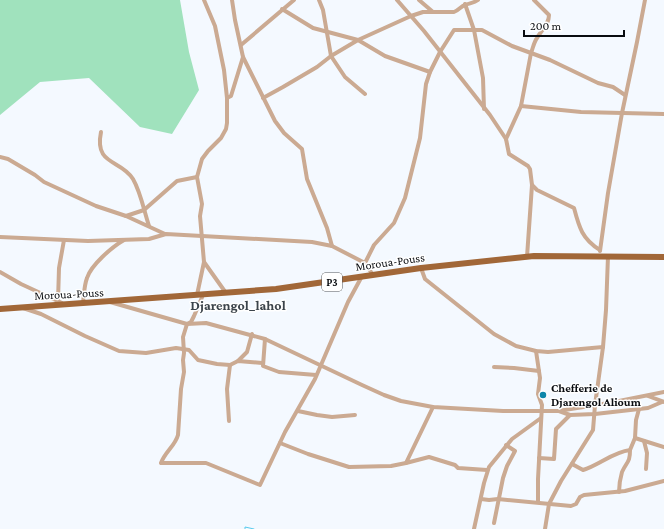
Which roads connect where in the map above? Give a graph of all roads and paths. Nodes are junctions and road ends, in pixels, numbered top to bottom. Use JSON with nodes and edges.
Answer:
{"nodes":[{"id":1,"x":204,"y":0,"type":"edge"},
{"id":2,"x":232,"y":0,"type":"edge"},
{"id":3,"x":294,"y":0,"type":"edge"},
{"id":4,"x":319,"y":0,"type":"edge"},
{"id":5,"x":397,"y":0,"type":"edge"},
{"id":6,"x":419,"y":0,"type":"edge"},
{"id":7,"x":478,"y":0,"type":"edge"},
{"id":8,"x":534,"y":0,"type":"edge"},
{"id":9,"x":645,"y":0,"type":"edge"},
{"id":10,"x":466,"y":4,"type":"junction"},
{"id":11,"x":282,"y":9,"type":"junction"},
{"id":12,"x":433,"y":12,"type":"junction"},
{"id":13,"x":411,"y":16,"type":"junction"},
{"id":14,"x":474,"y":30,"type":"junction"},
{"id":15,"x":328,"y":33,"type":"junction"},
{"id":16,"x":358,"y":40,"type":"junction"},
{"id":17,"x":241,"y":45,"type":"junction"},
{"id":18,"x":440,"y":52,"type":"junction"},
{"id":19,"x":531,"y":53,"type":"junction"},
{"id":20,"x":331,"y":56,"type":"junction"},
{"id":21,"x":243,"y":57,"type":"junction"},
{"id":22,"x":430,"y":72,"type":"junction"},
{"id":23,"x":365,"y":94,"type":"dead end"},
{"id":24,"x":626,"y":95,"type":"junction"},
{"id":25,"x":227,"y":98,"type":"junction"},
{"id":26,"x":263,"y":98,"type":"junction"},
{"id":27,"x":521,"y":106,"type":"junction"},
{"id":28,"x":484,"y":109,"type":"junction"},
{"id":29,"x":622,"y":113,"type":"junction"},
{"id":30,"x":664,"y":114,"type":"edge"},
{"id":31,"x":101,"y":132,"type":"dead end"},
{"id":32,"x":506,"y":139,"type":"junction"},
{"id":33,"x":0,"y":157,"type":"edge"},
{"id":34,"x":197,"y":177,"type":"junction"},
{"id":35,"x":532,"y":185,"type":"junction"},
{"id":36,"x":144,"y":210,"type":"junction"},
{"id":37,"x":126,"y":216,"type":"junction"},
{"id":38,"x":149,"y":226,"type":"junction"},
{"id":39,"x":166,"y":234,"type":"junction"},
{"id":40,"x":202,"y":236,"type":"junction"},
{"id":41,"x":0,"y":237,"type":"edge"},
{"id":42,"x":64,"y":240,"type":"junction"},
{"id":43,"x":124,"y":240,"type":"junction"},
{"id":44,"x":332,"y":246,"type":"junction"},
{"id":45,"x":600,"y":250,"type":"junction"},
{"id":46,"x":605,"y":256,"type":"junction"},
{"id":47,"x":527,"y":257,"type":"junction"},
{"id":48,"x":664,"y":257,"type":"edge"},
{"id":49,"x":204,"y":262,"type":"junction"},
{"id":50,"x":365,"y":263,"type":"junction"},
{"id":51,"x":421,"y":268,"type":"junction"},
{"id":52,"x":0,"y":272,"type":"edge"},
{"id":53,"x":373,"y":275,"type":"junction"},
{"id":54,"x":361,"y":278,"type":"junction"},
{"id":55,"x":226,"y":293,"type":"junction"},
{"id":56,"x":200,"y":295,"type":"junction"},
{"id":57,"x":58,"y":301,"type":"junction"},
{"id":58,"x":110,"y":302,"type":"junction"},
{"id":59,"x":83,"y":303,"type":"junction"},
{"id":60,"x":64,"y":304,"type":"junction"},
{"id":61,"x":21,"y":308,"type":"junction"},
{"id":62,"x":0,"y":310,"type":"edge"},
{"id":63,"x":187,"y":324,"type":"junction"},
{"id":64,"x":252,"y":334,"type":"junction"},
{"id":65,"x":265,"y":339,"type":"junction"},
{"id":66,"x":603,"y":347,"type":"junction"},
{"id":67,"x":184,"y":348,"type":"junction"},
{"id":68,"x":536,"y":351,"type":"junction"},
{"id":69,"x":238,"y":362,"type":"junction"},
{"id":70,"x":262,"y":363,"type":"junction"},
{"id":71,"x":230,"y":365,"type":"junction"},
{"id":72,"x":320,"y":365,"type":"junction"},
{"id":73,"x":494,"y":368,"type":"dead end"},
{"id":74,"x":539,"y":371,"type":"junction"},
{"id":75,"x":316,"y":375,"type":"junction"},
{"id":76,"x":664,"y":392,"type":"edge"},
{"id":77,"x":647,"y":396,"type":"junction"},
{"id":78,"x":663,"y":402,"type":"edge"},
{"id":79,"x":595,"y":405,"type":"junction"},
{"id":80,"x":433,"y":407,"type":"junction"},
{"id":81,"x":639,"y":409,"type":"junction"},
{"id":82,"x":542,"y":410,"type":"junction"},
{"id":83,"x":298,"y":411,"type":"junction"},
{"id":84,"x":558,"y":411,"type":"junction"},
{"id":85,"x":595,"y":414,"type":"junction"},
{"id":86,"x":355,"y":415,"type":"dead end"},
{"id":87,"x":570,"y":415,"type":"junction"},
{"id":88,"x":541,"y":418,"type":"junction"},
{"id":89,"x":229,"y":421,"type":"dead end"},
{"id":90,"x":635,"y":438,"type":"junction"},
{"id":91,"x":644,"y":441,"type":"junction"},
{"id":92,"x":280,"y":443,"type":"junction"},
{"id":93,"x":506,"y":445,"type":"junction"},
{"id":94,"x":664,"y":447,"type":"edge"},
{"id":95,"x":630,"y":450,"type":"junction"},
{"id":96,"x":539,"y":458,"type":"junction"},
{"id":97,"x":406,"y":463,"type":"junction"},
{"id":98,"x":572,"y":464,"type":"junction"},
{"id":99,"x":646,"y":469,"type":"dead end"},
{"id":100,"x":487,"y":470,"type":"junction"},
{"id":101,"x":664,"y":481,"type":"edge"},
{"id":102,"x":619,"y":492,"type":"junction"},
{"id":103,"x":481,"y":499,"type":"junction"},
{"id":104,"x":498,"y":499,"type":"junction"},
{"id":105,"x":538,"y":502,"type":"junction"},
{"id":106,"x":549,"y":504,"type":"junction"},
{"id":107,"x":494,"y":523,"type":"dead end"},
{"id":108,"x":474,"y":529,"type":"edge"},
{"id":109,"x":545,"y":529,"type":"edge"}],
"edges":[{"from":1,"to":25,"type":"street"},
{"from":2,"to":17,"type":"street"},
{"from":3,"to":11,"type":"street"},
{"from":4,"to":15,"type":"street"},
{"from":5,"to":13,"type":"street"},
{"from":6,"to":12,"type":"street"},
{"from":7,"to":10,"type":"street"},
{"from":8,"to":19,"type":"street"},
{"from":9,"to":24,"type":"street"},
{"from":10,"to":12,"type":"street"},
{"from":10,"to":14,"type":"street"},
{"from":11,"to":15,"type":"street"},
{"from":11,"to":17,"type":"street"},
{"from":12,"to":13,"type":"street"},
{"from":13,"to":16,"type":"street"},
{"from":13,"to":18,"type":"street"},
{"from":14,"to":18,"type":"street"},
{"from":14,"to":19,"type":"street"},
{"from":14,"to":28,"type":"street"},
{"from":15,"to":16,"type":"street"},
{"from":15,"to":20,"type":"street"},
{"from":16,"to":20,"type":"street"},
{"from":16,"to":22,"type":"street"},
{"from":17,"to":21,"type":"street"},
{"from":18,"to":22,"type":"street"},
{"from":18,"to":28,"type":"street"},
{"from":19,"to":24,"type":"street"},
{"from":19,"to":27,"type":"street"},
{"from":20,"to":23,"type":"street"},
{"from":20,"to":26,"type":"street"},
{"from":21,"to":25,"type":"street"},
{"from":21,"to":26,"type":"street"},
{"from":22,"to":50,"type":"street"},
{"from":24,"to":29,"type":"street"},
{"from":25,"to":34,"type":"street"},
{"from":26,"to":44,"type":"street"},
{"from":27,"to":29,"type":"street"},
{"from":27,"to":32,"type":"street"},
{"from":28,"to":32,"type":"street"},
{"from":29,"to":30,"type":"street"},
{"from":29,"to":45,"type":"street"},
{"from":31,"to":36,"type":"street"},
{"from":32,"to":35,"type":"street"},
{"from":33,"to":37,"type":"street"},
{"from":34,"to":36,"type":"street"},
{"from":34,"to":40,"type":"street"},
{"from":35,"to":45,"type":"street"},
{"from":35,"to":47,"type":"street"},
{"from":36,"to":37,"type":"street"},
{"from":36,"to":38,"type":"street"},
{"from":37,"to":38,"type":"street"},
{"from":38,"to":39,"type":"street"},
{"from":39,"to":40,"type":"street"},
{"from":39,"to":43,"type":"street"},
{"from":40,"to":44,"type":"street"},
{"from":40,"to":49,"type":"street"},
{"from":41,"to":42,"type":"street"},
{"from":42,"to":43,"type":"street"},
{"from":42,"to":57,"type":"street"},
{"from":43,"to":59,"type":"street"},
{"from":44,"to":50,"type":"street"},
{"from":45,"to":46,"type":"street"},
{"from":46,"to":47,"type":"main road","name":"Moroua-Pouss","number":"P3"},
{"from":46,"to":48,"type":"main road","name":"Moroua-Pouss","number":"P3"},
{"from":46,"to":66,"type":"street"},
{"from":47,"to":51,"type":"main road","name":"Moroua-Pouss","number":"P3"},
{"from":49,"to":55,"type":"street"},
{"from":49,"to":56,"type":"street"},
{"from":50,"to":53,"type":"street"},
{"from":51,"to":53,"type":"main road","name":"Moroua-Pouss","number":"P3"},
{"from":51,"to":68,"type":"street"},
{"from":52,"to":57,"type":"street"},
{"from":53,"to":54,"type":"main road","name":"Moroua-Pouss","number":"P3"},
{"from":54,"to":55,"type":"main road","name":"Moroua-Pouss","number":"P3"},
{"from":54,"to":72,"type":"street"},
{"from":55,"to":56,"type":"main road","name":"Moroua-Pouss","number":"P3"},
{"from":56,"to":58,"type":"main road","name":"Moroua-Pouss","number":"P3"},
{"from":56,"to":63,"type":"street"},
{"from":57,"to":60,"type":"street"},
{"from":58,"to":59,"type":"main road","name":"Moroua-Pouss","number":"P3"},
{"from":58,"to":63,"type":"street"},
{"from":59,"to":60,"type":"main road","name":"Moroua-Pouss","number":"P3"},
{"from":60,"to":61,"type":"main road","name":"Moroua-Pouss","number":"P3"},
{"from":61,"to":62,"type":"main road","name":"Moroua-Pouss","number":"P3"},
{"from":61,"to":67,"type":"street"},
{"from":63,"to":64,"type":"street"},
{"from":63,"to":67,"type":"street"},
{"from":64,"to":65,"type":"street"},
{"from":64,"to":69,"type":"street"},
{"from":65,"to":70,"type":"street"},
{"from":65,"to":72,"type":"street"},
{"from":66,"to":68,"type":"street"},
{"from":66,"to":79,"type":"street"},
{"from":67,"to":71,"type":"street"},
{"from":67,"to":92,"type":"street"},
{"from":68,"to":74,"type":"street"},
{"from":69,"to":70,"type":"street"},
{"from":69,"to":71,"type":"street"},
{"from":70,"to":75,"type":"street"},
{"from":71,"to":89,"type":"street"},
{"from":72,"to":75,"type":"street"},
{"from":72,"to":80,"type":"street"},
{"from":73,"to":74,"type":"street"},
{"from":74,"to":82,"type":"street"},
{"from":75,"to":83,"type":"street"},
{"from":76,"to":77,"type":"street"},
{"from":77,"to":78,"type":"street"},
{"from":77,"to":79,"type":"street"},
{"from":78,"to":81,"type":"street"},
{"from":79,"to":84,"type":"street"},
{"from":79,"to":85,"type":"street"},
{"from":80,"to":82,"type":"street"},
{"from":80,"to":97,"type":"street"},
{"from":81,"to":85,"type":"street"},
{"from":81,"to":90,"type":"street"},
{"from":82,"to":84,"type":"street"},
{"from":82,"to":88,"type":"street"},
{"from":83,"to":86,"type":"street"},
{"from":83,"to":92,"type":"street"},
{"from":84,"to":87,"type":"street"},
{"from":85,"to":87,"type":"street"},
{"from":85,"to":98,"type":"street"},
{"from":87,"to":96,"type":"street"},
{"from":88,"to":93,"type":"street"},
{"from":88,"to":96,"type":"street"},
{"from":90,"to":91,"type":"street"},
{"from":90,"to":95,"type":"street"},
{"from":91,"to":94,"type":"street"},
{"from":91,"to":99,"type":"street"},
{"from":92,"to":97,"type":"street"},
{"from":93,"to":100,"type":"street"},
{"from":93,"to":104,"type":"street"},
{"from":95,"to":98,"type":"street"},
{"from":95,"to":102,"type":"street"},
{"from":96,"to":105,"type":"street"},
{"from":97,"to":100,"type":"street"},
{"from":98,"to":106,"type":"street"},
{"from":100,"to":103,"type":"street"},
{"from":101,"to":102,"type":"street"},
{"from":102,"to":106,"type":"street"},
{"from":103,"to":104,"type":"street"},
{"from":103,"to":108,"type":"street"},
{"from":104,"to":105,"type":"street"},
{"from":104,"to":107,"type":"street"},
{"from":105,"to":106,"type":"street"},
{"from":106,"to":109,"type":"street"}]}
